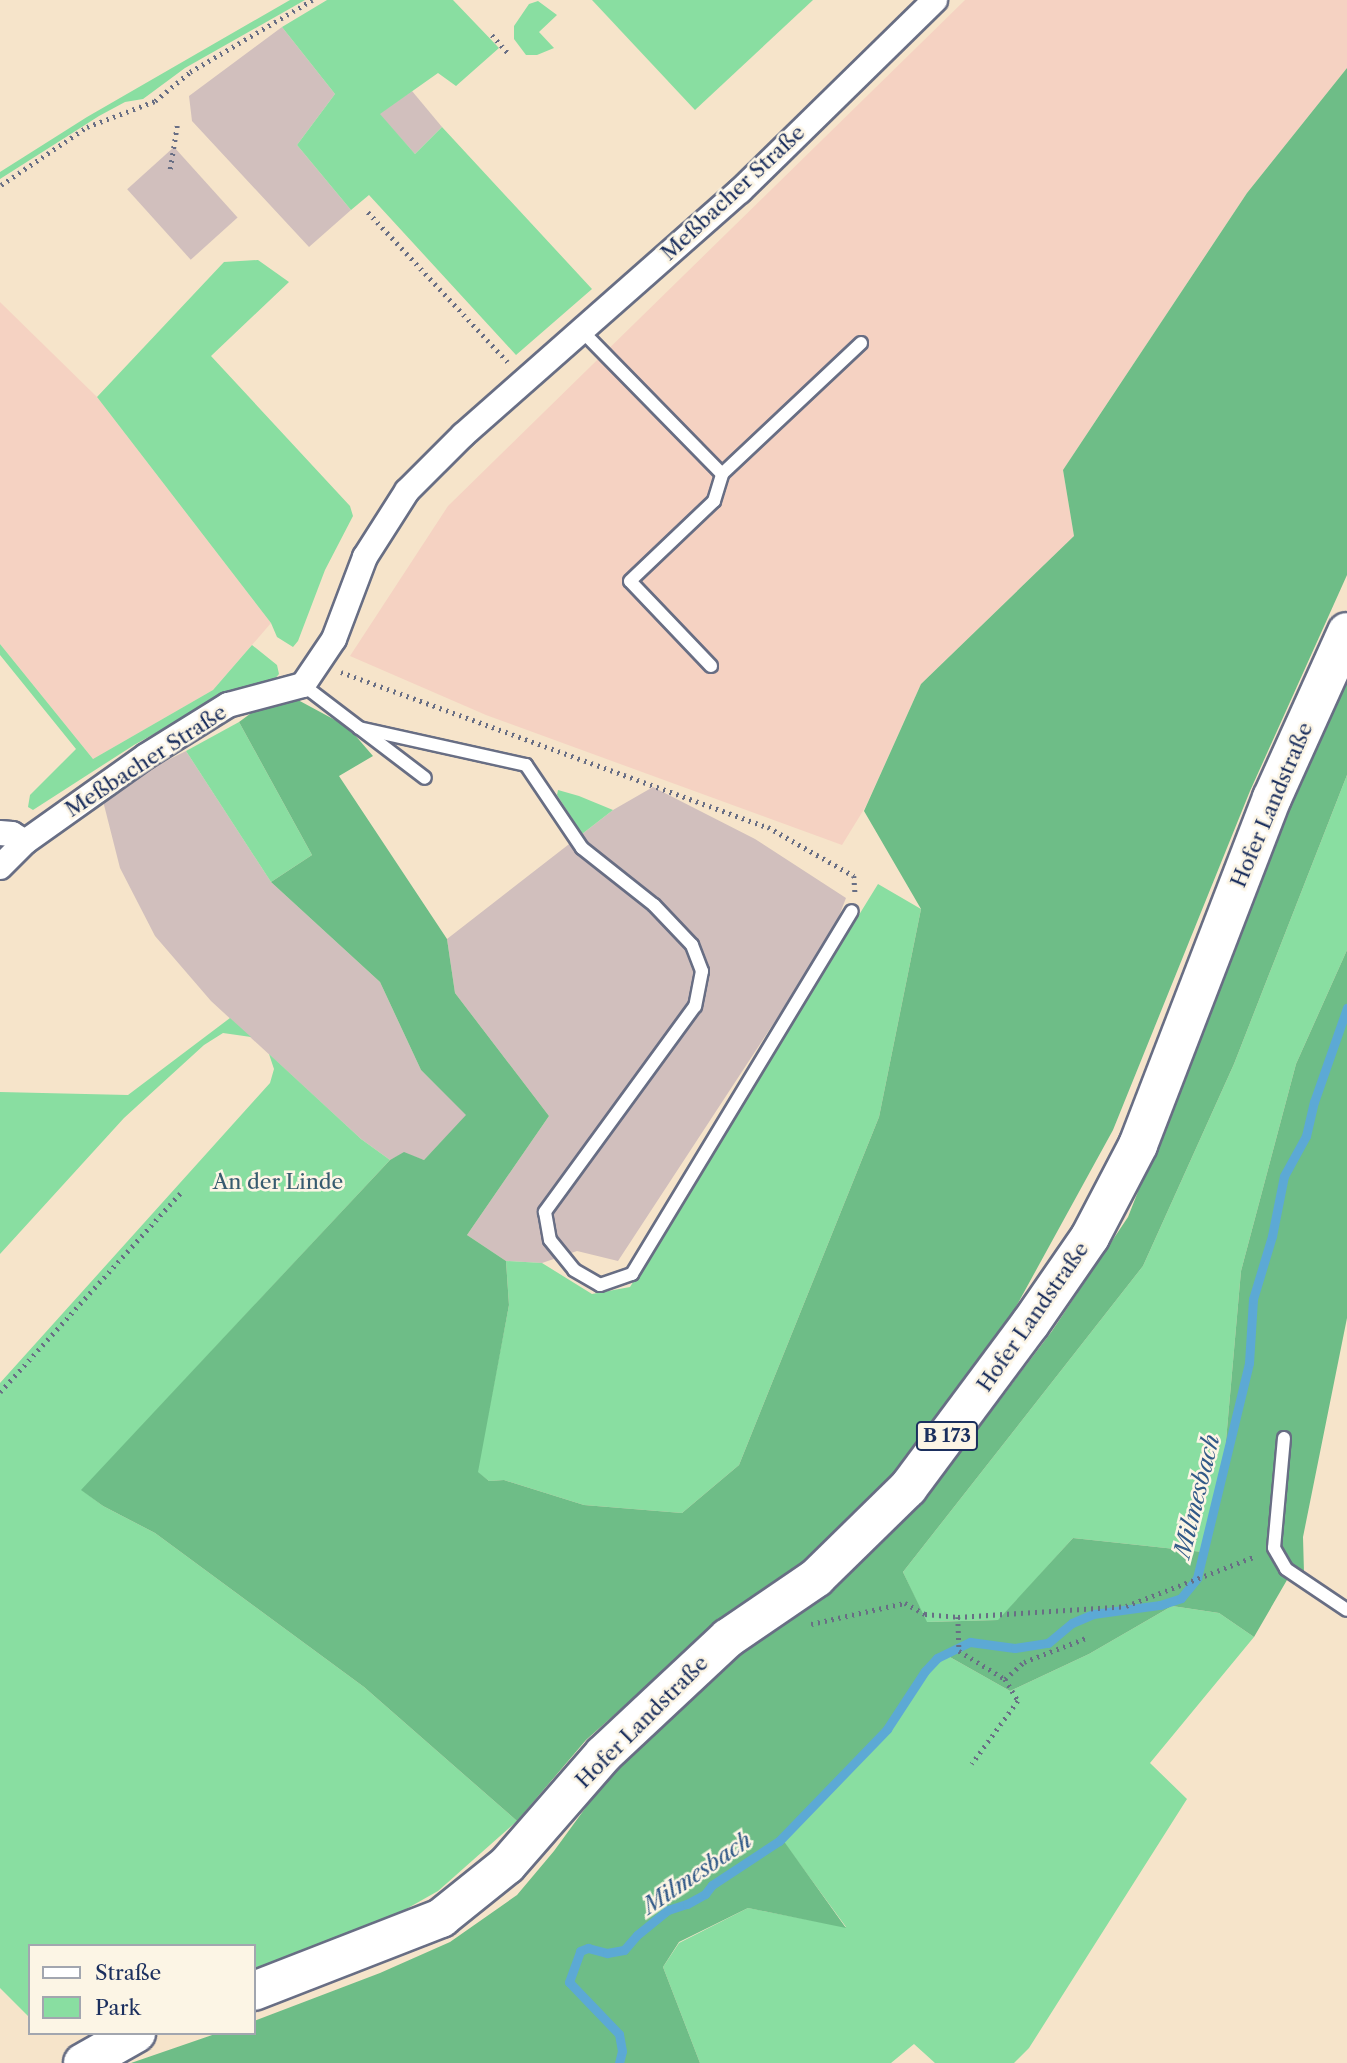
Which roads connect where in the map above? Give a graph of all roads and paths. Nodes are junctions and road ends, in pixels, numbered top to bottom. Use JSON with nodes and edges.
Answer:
{"nodes":[{"id":1,"x":312,"y":0,"type":"edge"},
{"id":2,"x":935,"y":0,"type":"edge"},
{"id":3,"x":492,"y":35,"type":"dead end"},
{"id":4,"x":510,"y":55,"type":"dead end"},
{"id":5,"x":177,"y":126,"type":"dead end"},
{"id":6,"x":170,"y":169,"type":"dead end"},
{"id":7,"x":1,"y":185,"type":"edge"},
{"id":8,"x":368,"y":212,"type":"dead end"},
{"id":9,"x":582,"y":331,"type":"junction"},
{"id":10,"x":861,"y":343,"type":"dead end"},
{"id":11,"x":526,"y":381,"type":"junction"},
{"id":12,"x":722,"y":474,"type":"junction"},
{"id":13,"x":1347,"y":632,"type":"edge"},
{"id":14,"x":317,"y":663,"type":"junction"},
{"id":15,"x":711,"y":666,"type":"dead end"},
{"id":16,"x":303,"y":685,"type":"junction"},
{"id":17,"x":359,"y":728,"type":"junction"},
{"id":18,"x":425,"y":778,"type":"dead end"},
{"id":19,"x":0,"y":833,"type":"edge"},
{"id":20,"x":25,"y":842,"type":"junction"},
{"id":21,"x":0,"y":867,"type":"edge"},
{"id":22,"x":852,"y":911,"type":"joint"},
{"id":23,"x":182,"y":1191,"type":"dead end"},
{"id":24,"x":0,"y":1392,"type":"edge"},
{"id":25,"x":1284,"y":1438,"type":"dead end"},
{"id":26,"x":1274,"y":1548,"type":"junction"},
{"id":27,"x":1347,"y":1610,"type":"edge"},
{"id":28,"x":958,"y":1617,"type":"junction"},
{"id":29,"x":810,"y":1625,"type":"dead end"},
{"id":30,"x":1086,"y":1638,"type":"dead end"},
{"id":31,"x":1005,"y":1679,"type":"junction"},
{"id":32,"x":972,"y":1764,"type":"dead end"},
{"id":33,"x":256,"y":1990,"type":"edge"},
{"id":34,"x":132,"y":2035,"type":"edge"},
{"id":35,"x":83,"y":2063,"type":"edge"}],
"edges":[{"from":1,"to":7,"type":"path"},
{"from":2,"to":9,"type":"street","name":"Meßbacher Straße"},
{"from":3,"to":4,"type":"path"},
{"from":5,"to":6,"type":"path"},
{"from":8,"to":11,"type":"path"},
{"from":9,"to":11,"type":"street","name":"Meßbacher Straße"},
{"from":9,"to":12,"type":"lane"},
{"from":10,"to":12,"type":"lane"},
{"from":11,"to":14,"type":"street","name":"Meßbacher Straße"},
{"from":12,"to":15,"type":"lane"},
{"from":13,"to":33,"type":"main road","name":"Hofer Landstraße","number":"B 173"},
{"from":14,"to":16,"type":"street","name":"Meßbacher Straße"},
{"from":14,"to":22,"type":"path"},
{"from":16,"to":17,"type":"lane"},
{"from":16,"to":20,"type":"street","name":"Meßbacher Straße"},
{"from":17,"to":18,"type":"lane"},
{"from":17,"to":22,"type":"lane"},
{"from":19,"to":20,"type":"street"},
{"from":20,"to":21,"type":"street","name":"Meßbacher Straße"},
{"from":23,"to":24,"type":"path"},
{"from":25,"to":26,"type":"lane"},
{"from":26,"to":27,"type":"lane"},
{"from":26,"to":28,"type":"path"},
{"from":28,"to":29,"type":"path"},
{"from":28,"to":31,"type":"path"},
{"from":30,"to":31,"type":"path"},
{"from":31,"to":32,"type":"path"},
{"from":34,"to":35,"type":"main road"}]}
